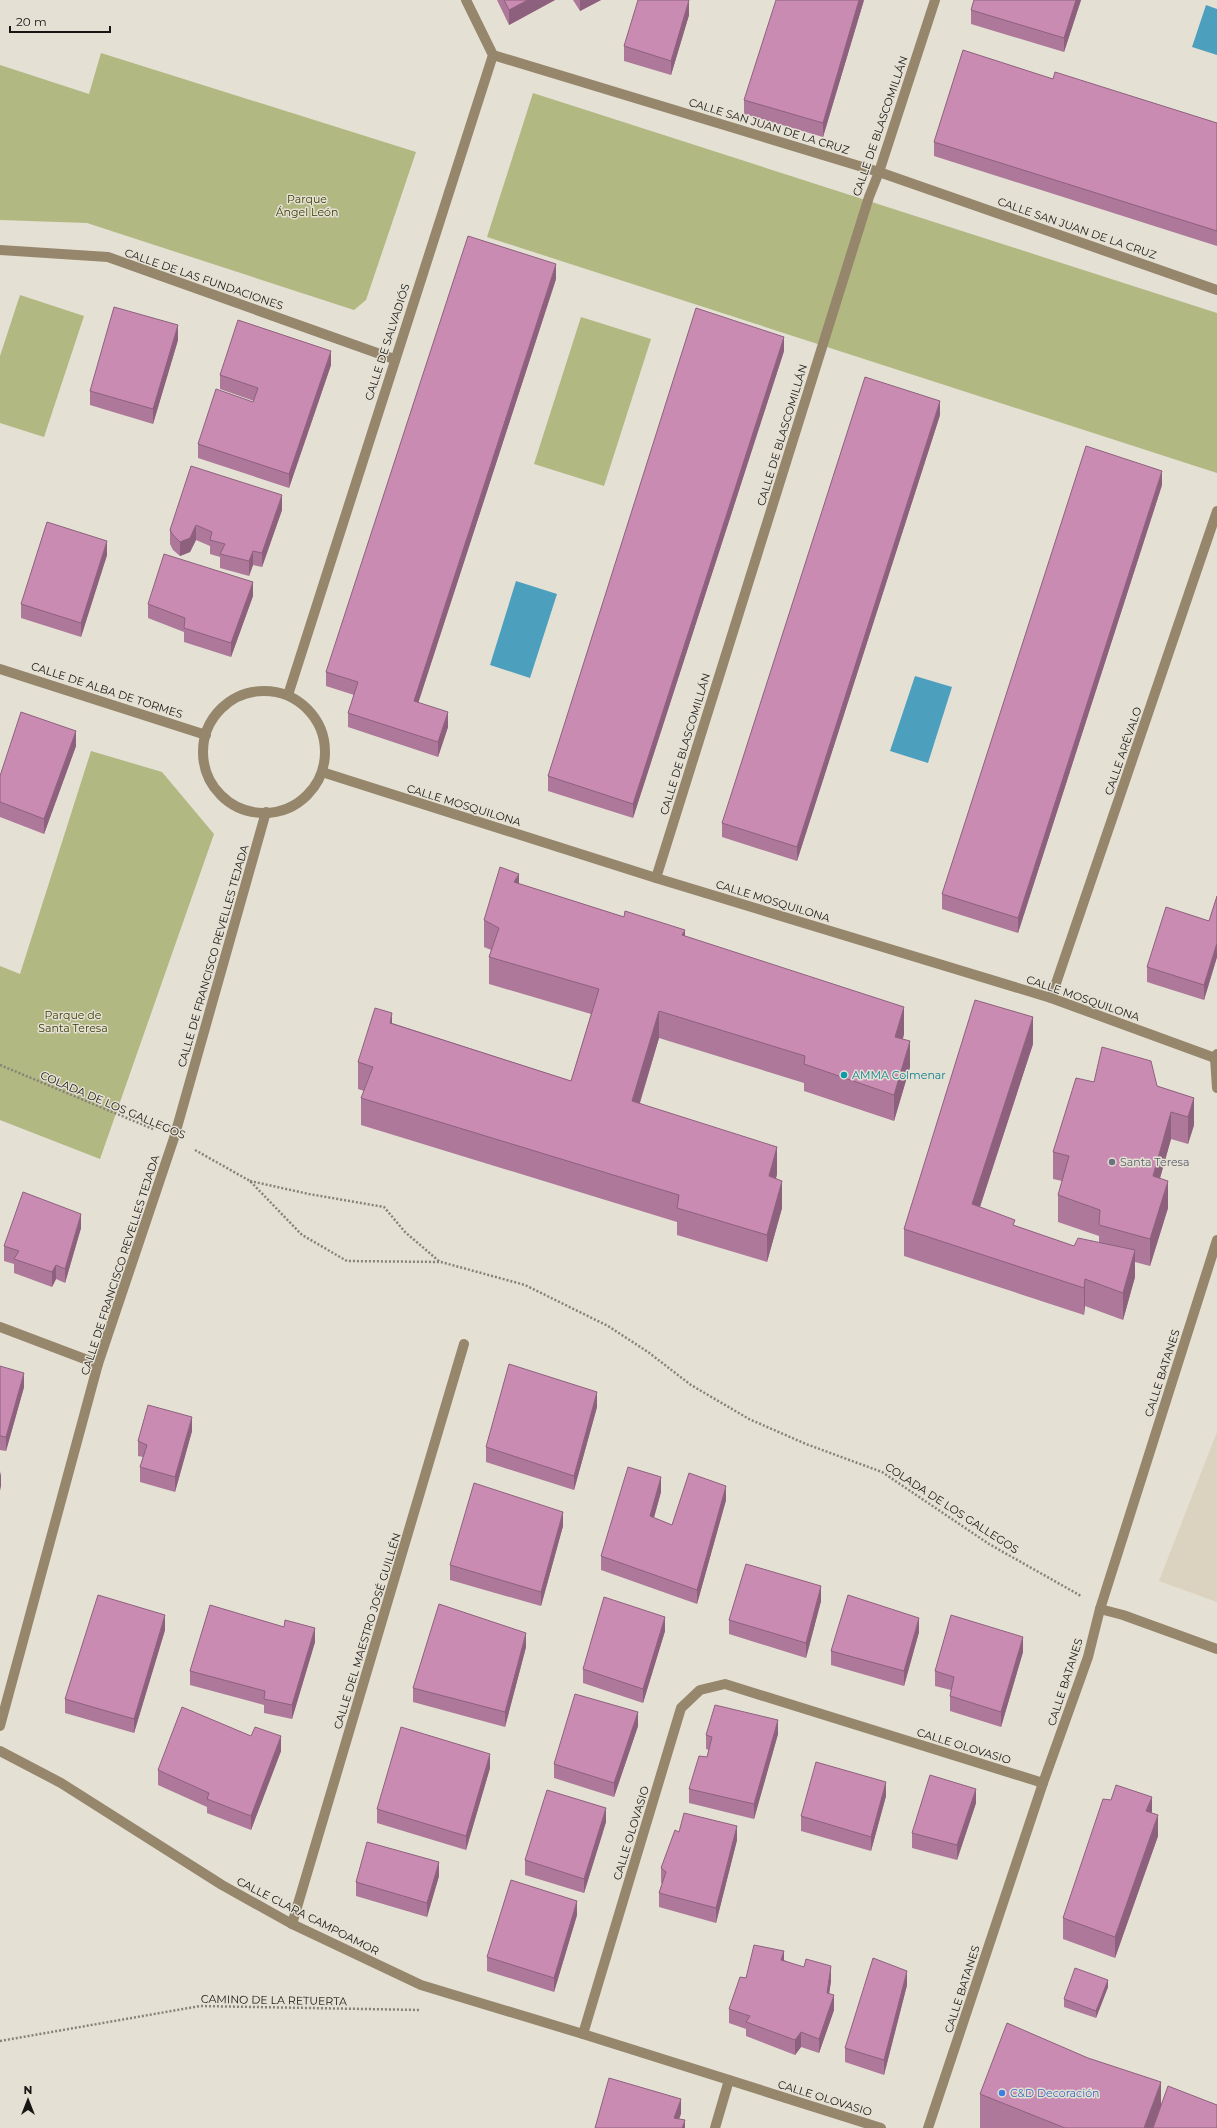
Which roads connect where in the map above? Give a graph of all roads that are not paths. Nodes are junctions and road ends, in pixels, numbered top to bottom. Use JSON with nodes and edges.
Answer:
{"nodes":[{"id":1,"x":466,"y":0,"type":"edge"},
{"id":2,"x":935,"y":0,"type":"edge"},
{"id":3,"x":493,"y":55,"type":"junction"},
{"id":4,"x":879,"y":172,"type":"junction"},
{"id":5,"x":0,"y":250,"type":"edge"},
{"id":6,"x":1217,"y":290,"type":"edge"},
{"id":7,"x":394,"y":359,"type":"junction"},
{"id":8,"x":1217,"y":511,"type":"edge"},
{"id":9,"x":0,"y":669,"type":"edge"},
{"id":10,"x":288,"y":695,"type":"junction"},
{"id":11,"x":206,"y":734,"type":"junction"},
{"id":12,"x":322,"y":772,"type":"junction"},
{"id":13,"x":266,"y":812,"type":"junction"},
{"id":14,"x":656,"y":878,"type":"junction"},
{"id":15,"x":1051,"y":998,"type":"junction"},
{"id":16,"x":1216,"y":1056,"type":"edge"},
{"id":17,"x":1217,"y":1088,"type":"edge"},
{"id":18,"x":1217,"y":1240,"type":"edge"},
{"id":19,"x":0,"y":1327,"type":"edge"},
{"id":20,"x":464,"y":1344,"type":"dead end"},
{"id":21,"x":98,"y":1364,"type":"junction"},
{"id":22,"x":1100,"y":1609,"type":"junction"},
{"id":23,"x":1217,"y":1649,"type":"edge"},
{"id":24,"x":0,"y":1726,"type":"edge"},
{"id":25,"x":0,"y":1751,"type":"edge"},
{"id":26,"x":1043,"y":1784,"type":"junction"},
{"id":27,"x":292,"y":1924,"type":"junction"},
{"id":28,"x":584,"y":2034,"type":"junction"},
{"id":29,"x":729,"y":2080,"type":"junction"},
{"id":30,"x":715,"y":2128,"type":"edge"},
{"id":31,"x":881,"y":2128,"type":"edge"},
{"id":32,"x":928,"y":2128,"type":"edge"}],
"edges":[{"from":1,"to":3,"type":"street"},
{"from":2,"to":4,"type":"street","name":"CALLE DE BLASCOMILLÁN"},
{"from":3,"to":4,"type":"street","name":"CALLE SAN JUAN DE LA CRUZ"},
{"from":3,"to":7,"type":"street","name":"CALLE DE SALVADIÓS"},
{"from":4,"to":6,"type":"street","name":"CALLE SAN JUAN DE LA CRUZ"},
{"from":4,"to":14,"type":"street","name":"CALLE DE BLASCOMILLÁN"},
{"from":5,"to":7,"type":"street","name":"CALLE DE LAS FUNDACIONES"},
{"from":7,"to":10,"type":"street","name":"CALLE DE SALVADIÓS"},
{"from":8,"to":15,"type":"street","name":"CALLE ARÉVALO"},
{"from":9,"to":11,"type":"street","name":"CALLE DE ALBA DE TORMES"},
{"from":10,"to":11,"type":"street"},
{"from":10,"to":12,"type":"street"},
{"from":11,"to":13,"type":"street"},
{"from":12,"to":13,"type":"street"},
{"from":12,"to":14,"type":"street","name":"CALLE MOSQUILONA"},
{"from":13,"to":21,"type":"street","name":"CALLE DE FRANCISCO REVELLES TEJADA"},
{"from":14,"to":15,"type":"street","name":"CALLE MOSQUILONA"},
{"from":15,"to":16,"type":"street","name":"CALLE MOSQUILONA"},
{"from":16,"to":17,"type":"street"},
{"from":18,"to":22,"type":"street","name":"CALLE BATANES"},
{"from":19,"to":21,"type":"street"},
{"from":20,"to":27,"type":"street","name":"CALLE DEL MAESTRO JOSÉ GUILLÉN"},
{"from":21,"to":24,"type":"street","name":"CALLE DE FRANCISCO REVELLES TEJADA"},
{"from":22,"to":23,"type":"street"},
{"from":22,"to":26,"type":"street","name":"CALLE BATANES"},
{"from":25,"to":27,"type":"street","name":"CALLE CLARA CAMPOAMOR"},
{"from":26,"to":28,"type":"street","name":"CALLE OLOVASIO"},
{"from":26,"to":32,"type":"street","name":"CALLE BATANES"},
{"from":27,"to":28,"type":"street","name":"CALLE CLARA CAMPOAMOR"},
{"from":28,"to":29,"type":"street","name":"CALLE OLOVASIO"},
{"from":29,"to":30,"type":"street"},
{"from":29,"to":31,"type":"street","name":"CALLE OLOVASIO"}]}
